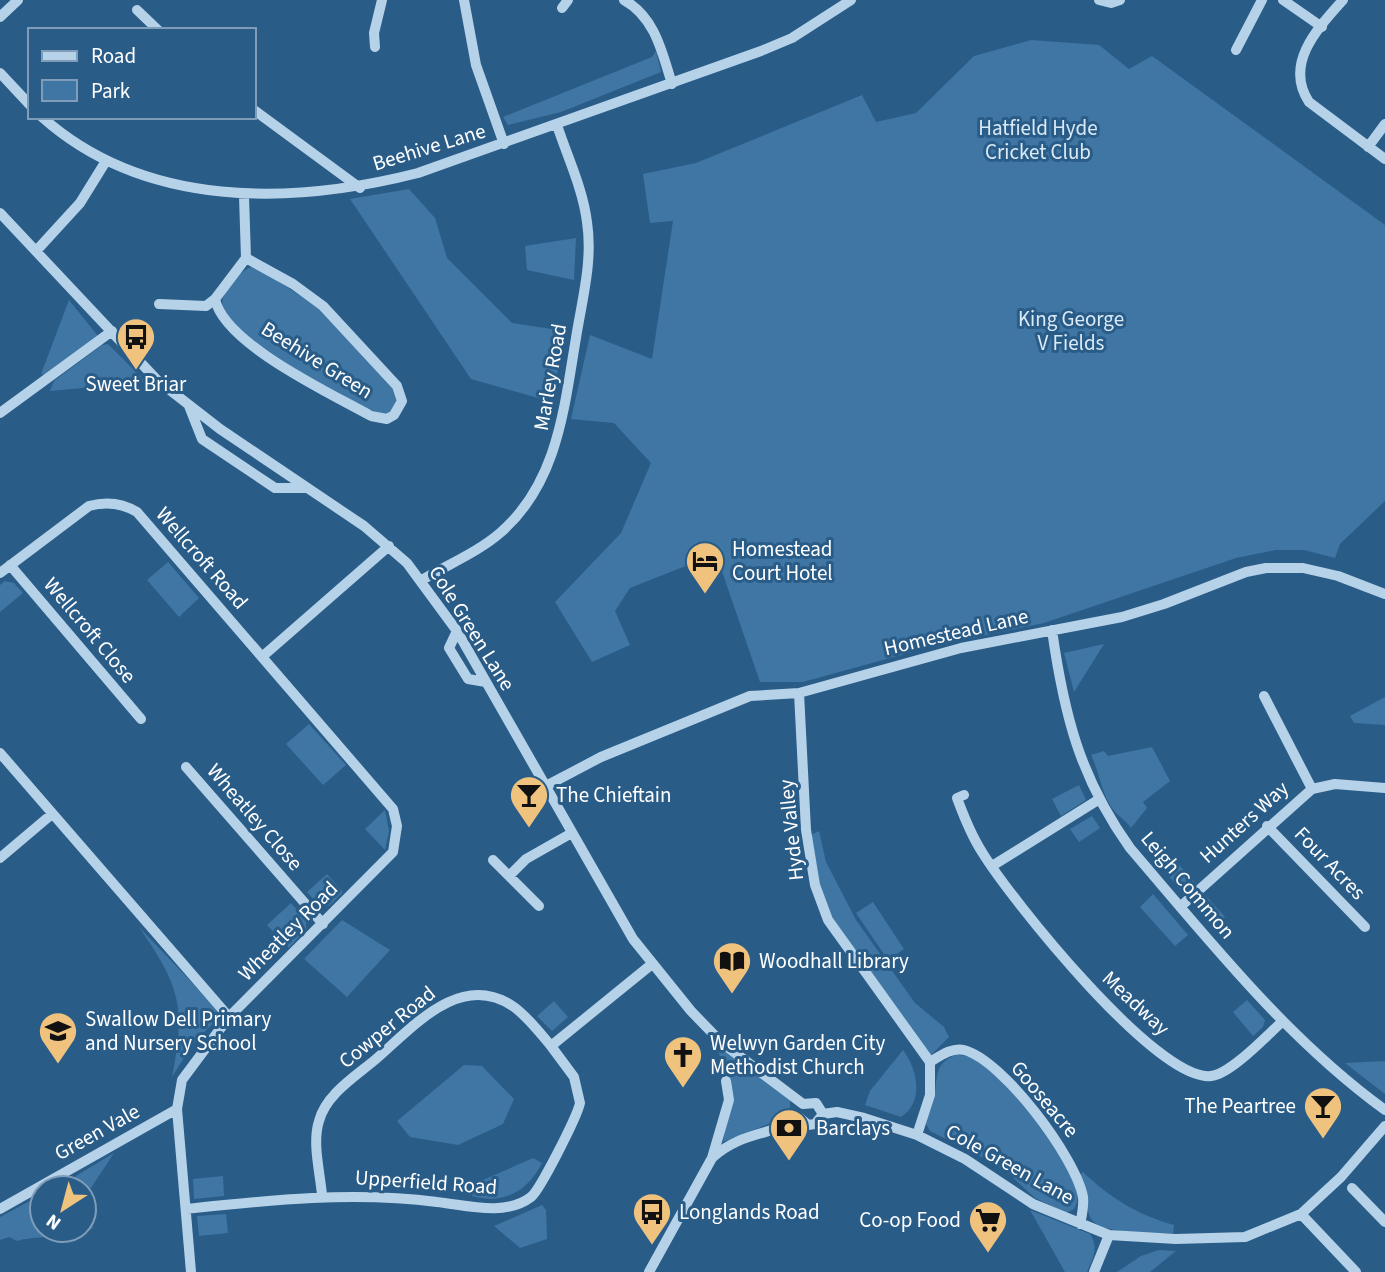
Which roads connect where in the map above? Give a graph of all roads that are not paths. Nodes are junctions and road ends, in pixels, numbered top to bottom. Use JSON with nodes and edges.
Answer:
{"nodes":[{"id":1,"x":18,"y":0,"type":"edge"},
{"id":2,"x":383,"y":0,"type":"edge"},
{"id":3,"x":464,"y":0,"type":"edge"},
{"id":4,"x":624,"y":0,"type":"edge"},
{"id":5,"x":1099,"y":0,"type":"edge"},
{"id":6,"x":1120,"y":0,"type":"edge"},
{"id":7,"x":1262,"y":0,"type":"edge"},
{"id":8,"x":1283,"y":0,"type":"edge"},
{"id":9,"x":1343,"y":0,"type":"edge"},
{"id":10,"x":845,"y":2,"type":"edge"},
{"id":11,"x":137,"y":10,"type":"dead end"},
{"id":12,"x":0,"y":17,"type":"edge"},
{"id":13,"x":1322,"y":27,"type":"junction"},
{"id":14,"x":156,"y":28,"type":"edge"},
{"id":15,"x":375,"y":47,"type":"dead end"},
{"id":16,"x":1236,"y":50,"type":"dead end"},
{"id":17,"x":0,"y":73,"type":"edge"},
{"id":18,"x":672,"y":83,"type":"junction"},
{"id":19,"x":28,"y":103,"type":"edge"},
{"id":20,"x":256,"y":111,"type":"edge"},
{"id":21,"x":44,"y":119,"type":"edge"},
{"id":22,"x":1385,"y":124,"type":"edge"},
{"id":23,"x":557,"y":125,"type":"junction"},
{"id":24,"x":504,"y":144,"type":"junction"},
{"id":25,"x":1368,"y":147,"type":"junction"},
{"id":26,"x":1385,"y":159,"type":"edge"},
{"id":27,"x":106,"y":161,"type":"junction"},
{"id":28,"x":360,"y":188,"type":"junction"},
{"id":29,"x":244,"y":196,"type":"junction"},
{"id":30,"x":0,"y":213,"type":"edge"},
{"id":31,"x":37,"y":250,"type":"junction"},
{"id":32,"x":246,"y":258,"type":"junction"},
{"id":33,"x":215,"y":299,"type":"junction"},
{"id":34,"x":159,"y":304,"type":"dead end"},
{"id":35,"x":112,"y":331,"type":"junction"},
{"id":36,"x":189,"y":406,"type":"junction"},
{"id":37,"x":0,"y":414,"type":"edge"},
{"id":38,"x":306,"y":488,"type":"junction"},
{"id":39,"x":389,"y":546,"type":"junction"},
{"id":40,"x":10,"y":565,"type":"junction"},
{"id":41,"x":0,"y":573,"type":"edge"},
{"id":42,"x":422,"y":580,"type":"junction"},
{"id":43,"x":1385,"y":594,"type":"edge"},
{"id":44,"x":1052,"y":630,"type":"junction"},
{"id":45,"x":263,"y":656,"type":"junction"},
{"id":46,"x":799,"y":693,"type":"junction"},
{"id":47,"x":1264,"y":695,"type":"dead end"},
{"id":48,"x":141,"y":719,"type":"dead end"},
{"id":49,"x":0,"y":753,"type":"edge"},
{"id":50,"x":186,"y":767,"type":"dead end"},
{"id":51,"x":544,"y":787,"type":"junction"},
{"id":52,"x":1385,"y":788,"type":"edge"},
{"id":53,"x":1312,"y":789,"type":"junction"},
{"id":54,"x":964,"y":795,"type":"dead end"},
{"id":55,"x":1098,"y":800,"type":"junction"},
{"id":56,"x":52,"y":814,"type":"junction"},
{"id":57,"x":1267,"y":826,"type":"junction"},
{"id":58,"x":570,"y":834,"type":"junction"},
{"id":59,"x":0,"y":858,"type":"edge"},
{"id":60,"x":493,"y":860,"type":"dead end"},
{"id":61,"x":992,"y":866,"type":"junction"},
{"id":62,"x":509,"y":876,"type":"junction"},
{"id":63,"x":539,"y":906,"type":"dead end"},
{"id":64,"x":1180,"y":907,"type":"junction"},
{"id":65,"x":323,"y":924,"type":"junction"},
{"id":66,"x":1365,"y":927,"type":"dead end"},
{"id":67,"x":652,"y":964,"type":"junction"},
{"id":68,"x":229,"y":1017,"type":"junction"},
{"id":69,"x":1283,"y":1021,"type":"junction"},
{"id":70,"x":551,"y":1046,"type":"junction"},
{"id":71,"x":930,"y":1062,"type":"junction"},
{"id":72,"x":726,"y":1081,"type":"dead end"},
{"id":73,"x":803,"y":1104,"type":"junction"},
{"id":74,"x":177,"y":1109,"type":"junction"},
{"id":75,"x":1385,"y":1110,"type":"edge"},
{"id":76,"x":823,"y":1114,"type":"junction"},
{"id":77,"x":800,"y":1118,"type":"junction"},
{"id":78,"x":1385,"y":1126,"type":"edge"},
{"id":79,"x":917,"y":1135,"type":"junction"},
{"id":80,"x":712,"y":1158,"type":"junction"},
{"id":81,"x":1352,"y":1188,"type":"dead end"},
{"id":82,"x":322,"y":1195,"type":"junction"},
{"id":83,"x":0,"y":1209,"type":"edge"},
{"id":84,"x":186,"y":1209,"type":"junction"},
{"id":85,"x":1301,"y":1214,"type":"junction"},
{"id":86,"x":1385,"y":1222,"type":"edge"},
{"id":87,"x":1080,"y":1224,"type":"junction"},
{"id":88,"x":1109,"y":1235,"type":"junction"},
{"id":89,"x":191,"y":1272,"type":"edge"},
{"id":90,"x":649,"y":1272,"type":"edge"},
{"id":91,"x":1094,"y":1272,"type":"edge"},
{"id":92,"x":1356,"y":1272,"type":"edge"}],
"edges":[{"from":1,"to":12,"type":"street"},
{"from":2,"to":15,"type":"street"},
{"from":3,"to":24,"type":"street"},
{"from":4,"to":18,"type":"street"},
{"from":5,"to":6,"type":"street"},
{"from":7,"to":16,"type":"street"},
{"from":8,"to":13,"type":"street"},
{"from":9,"to":13,"type":"street"},
{"from":10,"to":18,"type":"street","name":"Beehive Lane"},
{"from":11,"to":14,"type":"street"},
{"from":13,"to":25,"type":"street"},
{"from":17,"to":19,"type":"street"},
{"from":18,"to":23,"type":"street","name":"Beehive Lane"},
{"from":20,"to":28,"type":"street"},
{"from":21,"to":27,"type":"street","name":"Beehive Lane"},
{"from":22,"to":25,"type":"street"},
{"from":23,"to":24,"type":"street","name":"Beehive Lane"},
{"from":23,"to":42,"type":"street","name":"Marley Road"},
{"from":24,"to":28,"type":"street","name":"Beehive Lane"},
{"from":25,"to":26,"type":"street"},
{"from":27,"to":29,"type":"street","name":"Beehive Lane"},
{"from":27,"to":31,"type":"street"},
{"from":28,"to":29,"type":"street","name":"Beehive Lane"},
{"from":29,"to":32,"type":"street"},
{"from":30,"to":31,"type":"street","name":"Cole Green Lane"},
{"from":31,"to":35,"type":"street","name":"Cole Green Lane"},
{"from":32,"to":33,"type":"street"},
{"from":32,"to":33,"type":"street","name":"Beehive Green"},
{"from":33,"to":34,"type":"street"},
{"from":35,"to":36,"type":"street","name":"Cole Green Lane"},
{"from":35,"to":37,"type":"street"},
{"from":36,"to":38,"type":"street","name":"Cole Green Lane"},
{"from":36,"to":38,"type":"street"},
{"from":38,"to":39,"type":"street","name":"Cole Green Lane"},
{"from":39,"to":42,"type":"street","name":"Cole Green Lane"},
{"from":39,"to":45,"type":"street"},
{"from":40,"to":41,"type":"street","name":"Wellcroft Road"},
{"from":40,"to":45,"type":"street","name":"Wellcroft Road"},
{"from":40,"to":48,"type":"street","name":"Wellcroft Close"},
{"from":42,"to":51,"type":"street","name":"Cole Green Lane"},
{"from":43,"to":44,"type":"street","name":"Homestead Lane"},
{"from":44,"to":46,"type":"street","name":"Homestead Lane"},
{"from":44,"to":55,"type":"street","name":"Leigh Common"},
{"from":45,"to":65,"type":"street","name":"Wheatley Road"},
{"from":46,"to":51,"type":"street","name":"Homestead Lane"},
{"from":46,"to":71,"type":"street","name":"Hyde Valley"},
{"from":47,"to":53,"type":"street"},
{"from":49,"to":56,"type":"street"},
{"from":50,"to":65,"type":"street","name":"Wheatley Close"},
{"from":51,"to":58,"type":"street","name":"Cole Green Lane"},
{"from":52,"to":53,"type":"street","name":"Hunters Way"},
{"from":53,"to":57,"type":"street","name":"Hunters Way"},
{"from":54,"to":61,"type":"street","name":"Meadway"},
{"from":55,"to":61,"type":"street"},
{"from":55,"to":64,"type":"street","name":"Leigh Common"},
{"from":56,"to":59,"type":"street"},
{"from":56,"to":68,"type":"street"},
{"from":57,"to":64,"type":"street","name":"Hunters Way"},
{"from":57,"to":66,"type":"street","name":"Four Acres"},
{"from":58,"to":62,"type":"street"},
{"from":58,"to":67,"type":"street","name":"Cole Green Lane"},
{"from":60,"to":62,"type":"street"},
{"from":61,"to":69,"type":"street","name":"Meadway"},
{"from":62,"to":63,"type":"street"},
{"from":64,"to":69,"type":"street","name":"Leigh Common"},
{"from":65,"to":68,"type":"street","name":"Wheatley Road"},
{"from":67,"to":70,"type":"street"},
{"from":67,"to":73,"type":"street","name":"Cole Green Lane"},
{"from":68,"to":74,"type":"street","name":"Wheatley Road"},
{"from":69,"to":75,"type":"street","name":"Leigh Common"},
{"from":70,"to":82,"type":"street","name":"Cowper Road"},
{"from":70,"to":82,"type":"street","name":"Upperfield Road"},
{"from":71,"to":79,"type":"street"},
{"from":71,"to":87,"type":"street","name":"Gooseacre"},
{"from":72,"to":80,"type":"street"},
{"from":73,"to":76,"type":"street"},
{"from":73,"to":77,"type":"street"},
{"from":74,"to":83,"type":"street","name":"Green Vale"},
{"from":74,"to":84,"type":"street","name":"Wheatley Road"},
{"from":76,"to":77,"type":"street"},
{"from":76,"to":79,"type":"street","name":"Cole Green Lane"},
{"from":77,"to":80,"type":"street"},
{"from":78,"to":85,"type":"street","name":"Cole Green Lane"},
{"from":79,"to":87,"type":"street","name":"Cole Green Lane"},
{"from":80,"to":90,"type":"street"},
{"from":81,"to":86,"type":"street"},
{"from":82,"to":84,"type":"street","name":"Upperfield Road"},
{"from":84,"to":89,"type":"street","name":"Wheatley Road"},
{"from":85,"to":88,"type":"street","name":"Cole Green Lane"},
{"from":85,"to":92,"type":"street"},
{"from":87,"to":88,"type":"street","name":"Cole Green Lane"},
{"from":88,"to":91,"type":"street"}]}
